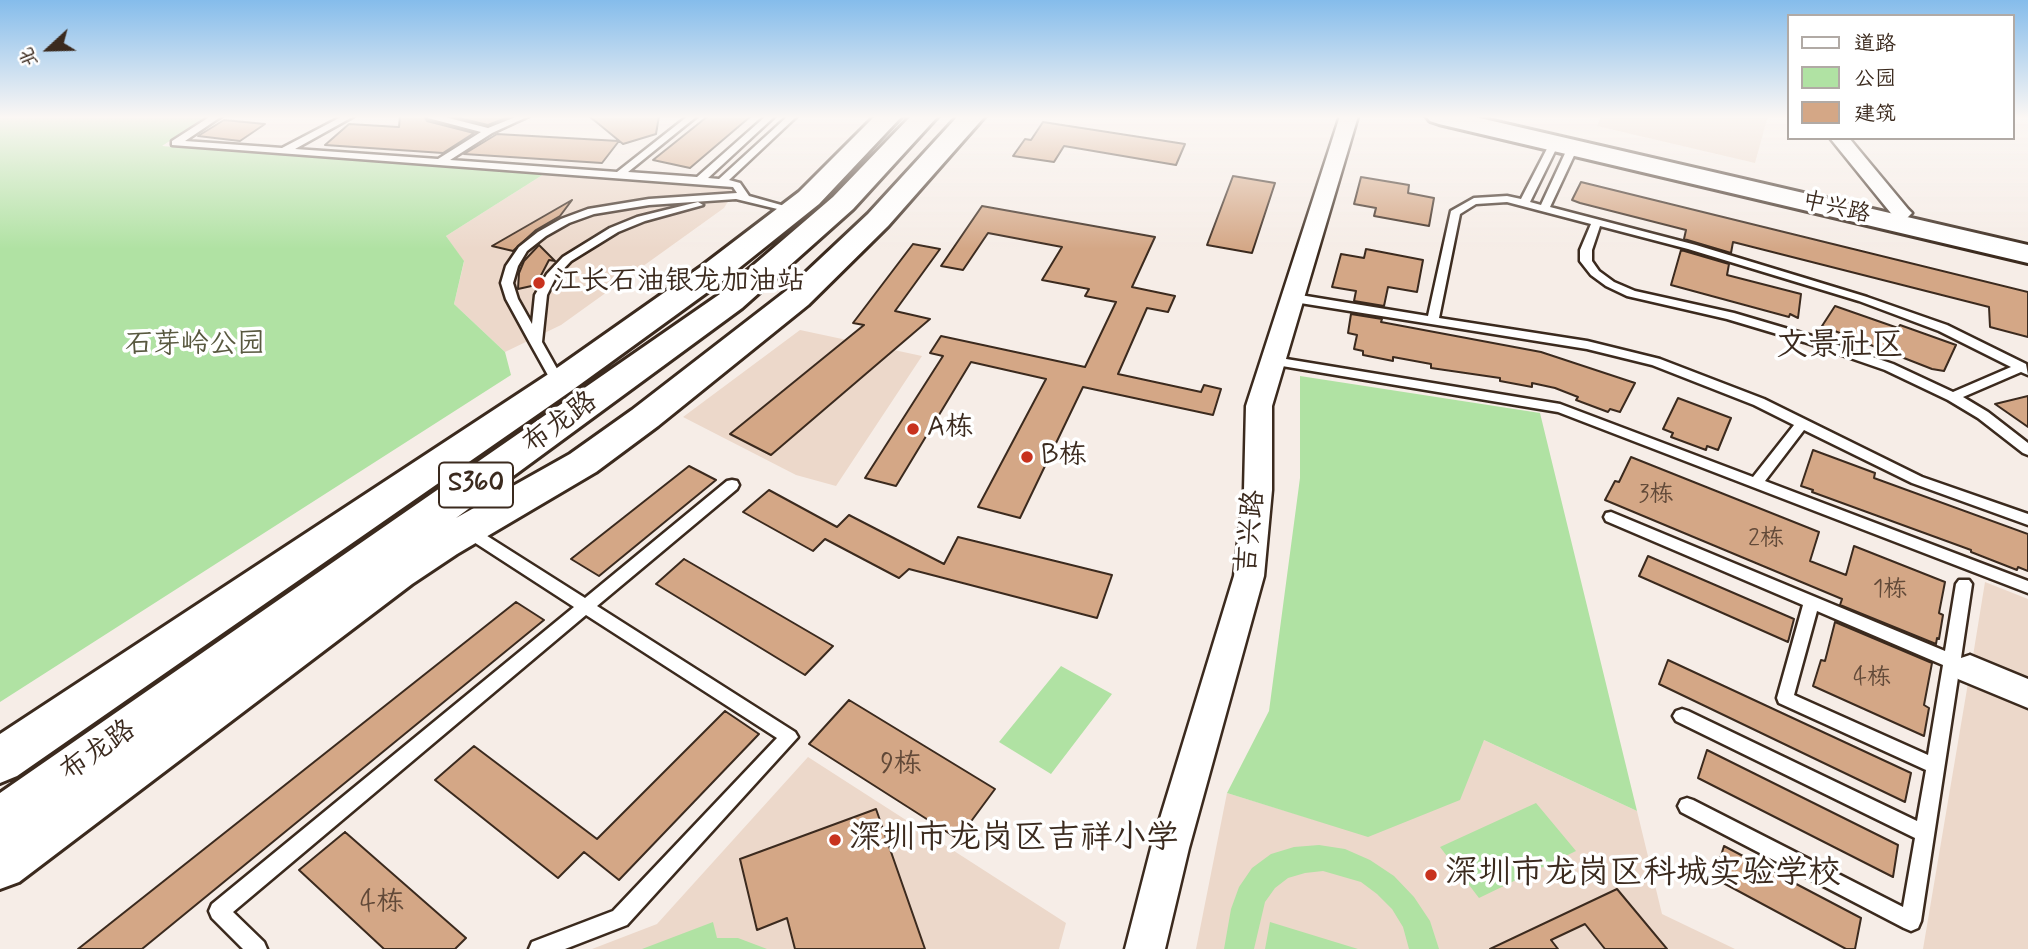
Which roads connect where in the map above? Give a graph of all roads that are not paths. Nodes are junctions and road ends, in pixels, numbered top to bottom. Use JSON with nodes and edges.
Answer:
{"nodes":[{"id":1,"x":416,"y":160,"type":"edge"},
{"id":2,"x":443,"y":160,"type":"edge"},
{"id":3,"x":637,"y":160,"type":"edge"},
{"id":4,"x":722,"y":160,"type":"edge"},
{"id":5,"x":744,"y":160,"type":"edge"},
{"id":6,"x":829,"y":160,"type":"edge"},
{"id":7,"x":845,"y":160,"type":"edge"},
{"id":8,"x":883,"y":160,"type":"edge"},
{"id":9,"x":911,"y":160,"type":"edge"},
{"id":10,"x":932,"y":160,"type":"edge"},
{"id":11,"x":1336,"y":160,"type":"edge"},
{"id":12,"x":1554,"y":160,"type":"edge"},
{"id":13,"x":1559,"y":160,"type":"edge"},
{"id":14,"x":1629,"y":160,"type":"edge"},
{"id":15,"x":1674,"y":160,"type":"edge"},
{"id":16,"x":1857,"y":160,"type":"edge"},
{"id":17,"x":440,"y":162,"type":"junction"},
{"id":18,"x":619,"y":175,"type":"junction"},
{"id":19,"x":699,"y":181,"type":"junction"},
{"id":20,"x":720,"y":182,"type":"junction"},
{"id":21,"x":742,"y":197,"type":"junction"},
{"id":22,"x":1525,"y":202,"type":"junction"},
{"id":23,"x":801,"y":204,"type":"junction"},
{"id":24,"x":1545,"y":207,"type":"junction"},
{"id":25,"x":1901,"y":213,"type":"junction"},
{"id":26,"x":1597,"y":221,"type":"junction"},
{"id":27,"x":2028,"y":243,"type":"edge"},
{"id":28,"x":2028,"y":254,"type":"edge"},
{"id":29,"x":1294,"y":298,"type":"junction"},
{"id":30,"x":732,"y":301,"type":"junction"},
{"id":31,"x":1433,"y":320,"type":"junction"},
{"id":32,"x":536,"y":343,"type":"junction"},
{"id":33,"x":691,"y":359,"type":"junction"},
{"id":34,"x":1274,"y":361,"type":"junction"},
{"id":35,"x":2025,"y":369,"type":"edge"},
{"id":36,"x":1953,"y":397,"type":"junction"},
{"id":37,"x":568,"y":398,"type":"junction"},
{"id":38,"x":1802,"y":423,"type":"junction"},
{"id":39,"x":2028,"y":450,"type":"edge"},
{"id":40,"x":1756,"y":483,"type":"junction"},
{"id":41,"x":732,"y":485,"type":"dead end"},
{"id":42,"x":1611,"y":517,"type":"dead end"},
{"id":43,"x":2028,"y":520,"type":"edge"},
{"id":44,"x":455,"y":536,"type":"junction"},
{"id":45,"x":1964,"y":584,"type":"dead end"},
{"id":46,"x":2028,"y":587,"type":"edge"},
{"id":47,"x":1812,"y":602,"type":"junction"},
{"id":48,"x":586,"y":607,"type":"junction"},
{"id":49,"x":1961,"y":665,"type":"junction"},
{"id":50,"x":2028,"y":694,"type":"edge"},
{"id":51,"x":1682,"y":716,"type":"dead end"},
{"id":52,"x":0,"y":761,"type":"edge"},
{"id":53,"x":1935,"y":766,"type":"junction"},
{"id":54,"x":1687,"y":806,"type":"dead end"},
{"id":55,"x":0,"y":822,"type":"edge"},
{"id":56,"x":1925,"y":834,"type":"junction"},
{"id":57,"x":0,"y":864,"type":"edge"},
{"id":58,"x":257,"y":949,"type":"edge"},
{"id":59,"x":539,"y":949,"type":"edge"},
{"id":60,"x":1145,"y":949,"type":"edge"}],
"edges":[{"from":1,"to":17,"type":"lane"},
{"from":2,"to":17,"type":"lane"},
{"from":3,"to":18,"type":"lane"},
{"from":4,"to":19,"type":"lane"},
{"from":5,"to":20,"type":"lane"},
{"from":6,"to":23,"type":"main road"},
{"from":7,"to":23,"type":"main road","name":"布龙路","number":"S360"},
{"from":8,"to":30,"type":"main road","name":"布龙路","number":"S360"},
{"from":9,"to":33,"type":"main road"},
{"from":10,"to":44,"type":"main road"},
{"from":11,"to":29,"type":"street","name":"吉兴路"},
{"from":12,"to":22,"type":"lane"},
{"from":13,"to":24,"type":"lane"},
{"from":14,"to":28,"type":"main road","name":"中兴路"},
{"from":15,"to":25,"type":"main road","name":"中兴路"},
{"from":16,"to":25,"type":"street"},
{"from":17,"to":18,"type":"lane"},
{"from":18,"to":19,"type":"lane"},
{"from":19,"to":20,"type":"lane"},
{"from":20,"to":21,"type":"lane"},
{"from":21,"to":23,"type":"lane"},
{"from":21,"to":32,"type":"lane"},
{"from":21,"to":32,"type":"lane"},
{"from":22,"to":24,"type":"lane"},
{"from":22,"to":31,"type":"lane"},
{"from":23,"to":37,"type":"main road","name":"布龙路","number":"S360"},
{"from":24,"to":26,"type":"lane"},
{"from":25,"to":27,"type":"main road","name":"中兴路"},
{"from":26,"to":35,"type":"lane"},
{"from":26,"to":36,"type":"lane"},
{"from":29,"to":31,"type":"lane"},
{"from":29,"to":34,"type":"street","name":"吉兴路"},
{"from":30,"to":33,"type":"main road"},
{"from":30,"to":37,"type":"main road","name":"布龙路","number":"S360"},
{"from":31,"to":38,"type":"lane"},
{"from":32,"to":37,"type":"lane"},
{"from":33,"to":37,"type":"main road"},
{"from":33,"to":44,"type":"main road"},
{"from":34,"to":40,"type":"lane"},
{"from":34,"to":60,"type":"street","name":"吉兴路"},
{"from":35,"to":36,"type":"lane"},
{"from":36,"to":39,"type":"lane"},
{"from":37,"to":52,"type":"main road","name":"布龙路","number":"S360"},
{"from":37,"to":55,"type":"main road","name":"布龙路","number":"S360"},
{"from":38,"to":40,"type":"lane"},
{"from":38,"to":43,"type":"lane"},
{"from":40,"to":46,"type":"lane"},
{"from":41,"to":48,"type":"lane"},
{"from":42,"to":47,"type":"lane"},
{"from":44,"to":48,"type":"lane"},
{"from":44,"to":57,"type":"main road"},
{"from":45,"to":49,"type":"lane"},
{"from":47,"to":49,"type":"lane"},
{"from":47,"to":53,"type":"lane"},
{"from":48,"to":58,"type":"lane"},
{"from":48,"to":59,"type":"lane"},
{"from":49,"to":50,"type":"street"},
{"from":49,"to":53,"type":"lane"},
{"from":51,"to":56,"type":"lane"},
{"from":53,"to":56,"type":"lane"},
{"from":54,"to":56,"type":"lane"}]}
